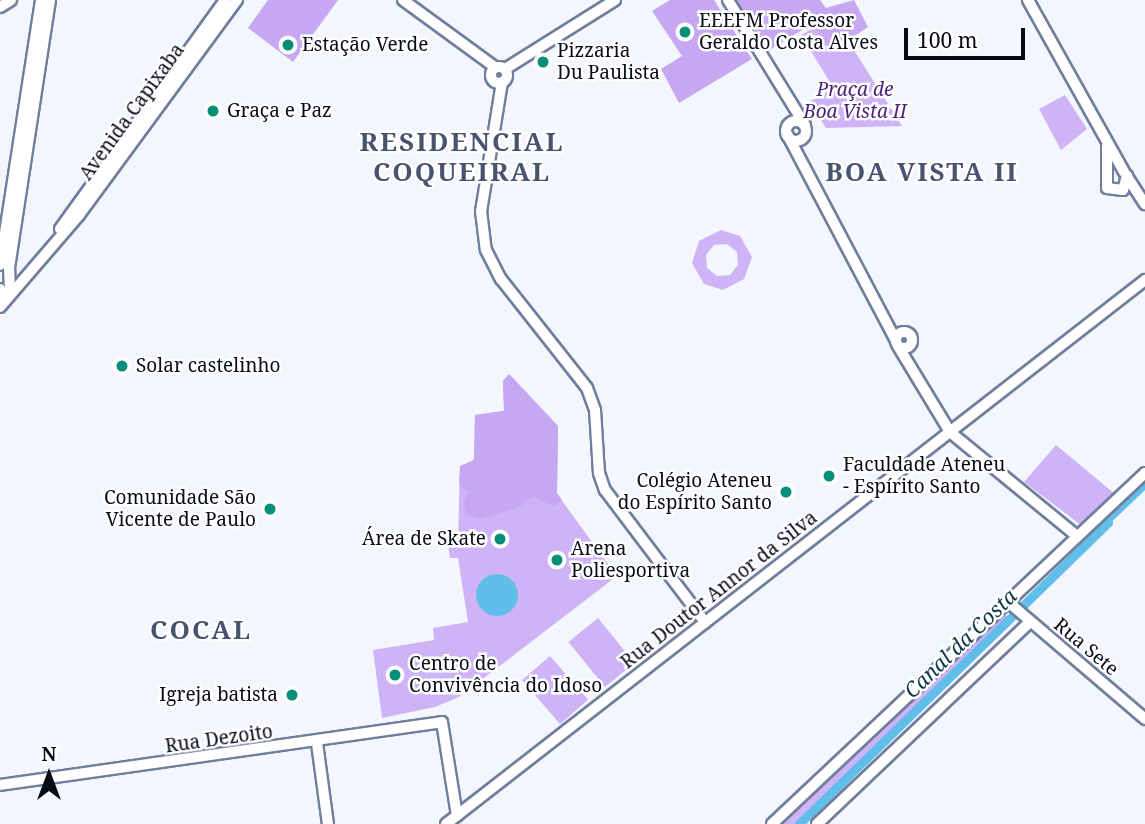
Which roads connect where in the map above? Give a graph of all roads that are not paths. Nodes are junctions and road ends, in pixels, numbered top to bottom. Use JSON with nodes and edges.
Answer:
{"nodes":[{"id":1,"x":11,"y":0,"type":"edge"},
{"id":2,"x":41,"y":0,"type":"edge"},
{"id":3,"x":50,"y":0,"type":"edge"},
{"id":4,"x":225,"y":0,"type":"edge"},
{"id":5,"x":237,"y":0,"type":"edge"},
{"id":6,"x":403,"y":0,"type":"edge"},
{"id":7,"x":615,"y":0,"type":"edge"},
{"id":8,"x":728,"y":0,"type":"edge"},
{"id":9,"x":1028,"y":0,"type":"edge"},
{"id":10,"x":0,"y":7,"type":"edge"},
{"id":11,"x":500,"y":68,"type":"junction"},
{"id":12,"x":788,"y":96,"type":"junction"},
{"id":13,"x":805,"y":125,"type":"junction"},
{"id":14,"x":787,"y":130,"type":"junction"},
{"id":15,"x":1105,"y":138,"type":"junction"},
{"id":16,"x":800,"y":140,"type":"junction"},
{"id":17,"x":798,"y":161,"type":"junction"},
{"id":18,"x":1125,"y":174,"type":"junction"},
{"id":19,"x":1106,"y":175,"type":"junction"},
{"id":20,"x":1122,"y":190,"type":"junction"},
{"id":21,"x":1145,"y":204,"type":"edge"},
{"id":22,"x":53,"y":242,"type":"junction"},
{"id":23,"x":0,"y":265,"type":"edge"},
{"id":24,"x":1145,"y":280,"type":"edge"},
{"id":25,"x":3,"y":297,"type":"edge"},
{"id":26,"x":888,"y":321,"type":"junction"},
{"id":27,"x":901,"y":344,"type":"junction"},
{"id":28,"x":950,"y":432,"type":"junction"},
{"id":29,"x":1145,"y":473,"type":"edge"},
{"id":30,"x":1077,"y":536,"type":"junction"},
{"id":31,"x":1010,"y":604,"type":"junction"},
{"id":32,"x":1026,"y":619,"type":"junction"},
{"id":33,"x":705,"y":622,"type":"junction"},
{"id":34,"x":1145,"y":719,"type":"edge"},
{"id":35,"x":317,"y":743,"type":"junction"},
{"id":36,"x":0,"y":785,"type":"edge"},
{"id":37,"x":457,"y":816,"type":"junction"},
{"id":38,"x":328,"y":824,"type":"edge"},
{"id":39,"x":446,"y":824,"type":"edge"},
{"id":40,"x":772,"y":824,"type":"edge"},
{"id":41,"x":817,"y":824,"type":"edge"}],
"edges":[{"from":1,"to":10,"type":"street"},
{"from":2,"to":23,"type":"street"},
{"from":3,"to":25,"type":"street"},
{"from":4,"to":22,"type":"street","name":"Avenida Capixaba"},
{"from":5,"to":22,"type":"street","name":"Avenida Capixaba"},
{"from":6,"to":11,"type":"street"},
{"from":7,"to":11,"type":"street"},
{"from":8,"to":12,"type":"street"},
{"from":9,"to":15,"type":"street"},
{"from":11,"to":33,"type":"street"},
{"from":12,"to":13,"type":"street"},
{"from":12,"to":14,"type":"street"},
{"from":13,"to":14,"type":"street"},
{"from":13,"to":16,"type":"street"},
{"from":14,"to":16,"type":"street"},
{"from":14,"to":17,"type":"street"},
{"from":15,"to":18,"type":"street"},
{"from":15,"to":19,"type":"street"},
{"from":16,"to":17,"type":"street"},
{"from":17,"to":26,"type":"street"},
{"from":18,"to":19,"type":"street"},
{"from":18,"to":20,"type":"street"},
{"from":18,"to":21,"type":"street"},
{"from":19,"to":20,"type":"street"},
{"from":20,"to":21,"type":"street"},
{"from":22,"to":25,"type":"street","name":"Avenida Capixaba"},
{"from":24,"to":28,"type":"street","name":"Rua Doutor Annor da Silva"},
{"from":26,"to":27,"type":"street"},
{"from":26,"to":27,"type":"street"},
{"from":27,"to":28,"type":"street"},
{"from":28,"to":30,"type":"street"},
{"from":28,"to":33,"type":"street","name":"Rua Doutor Annor da Silva"},
{"from":29,"to":30,"type":"street"},
{"from":30,"to":31,"type":"street"},
{"from":31,"to":32,"type":"street","name":"Rua Sete"},
{"from":31,"to":40,"type":"street"},
{"from":32,"to":34,"type":"street","name":"Rua Sete"},
{"from":32,"to":41,"type":"street"},
{"from":33,"to":37,"type":"street","name":"Rua Doutor Annor da Silva"},
{"from":35,"to":36,"type":"street","name":"Rua Dezoito"},
{"from":35,"to":37,"type":"street","name":"Rua Dezoito"},
{"from":35,"to":38,"type":"street"},
{"from":37,"to":39,"type":"street","name":"Rua Doutor Annor da Silva"}]}
